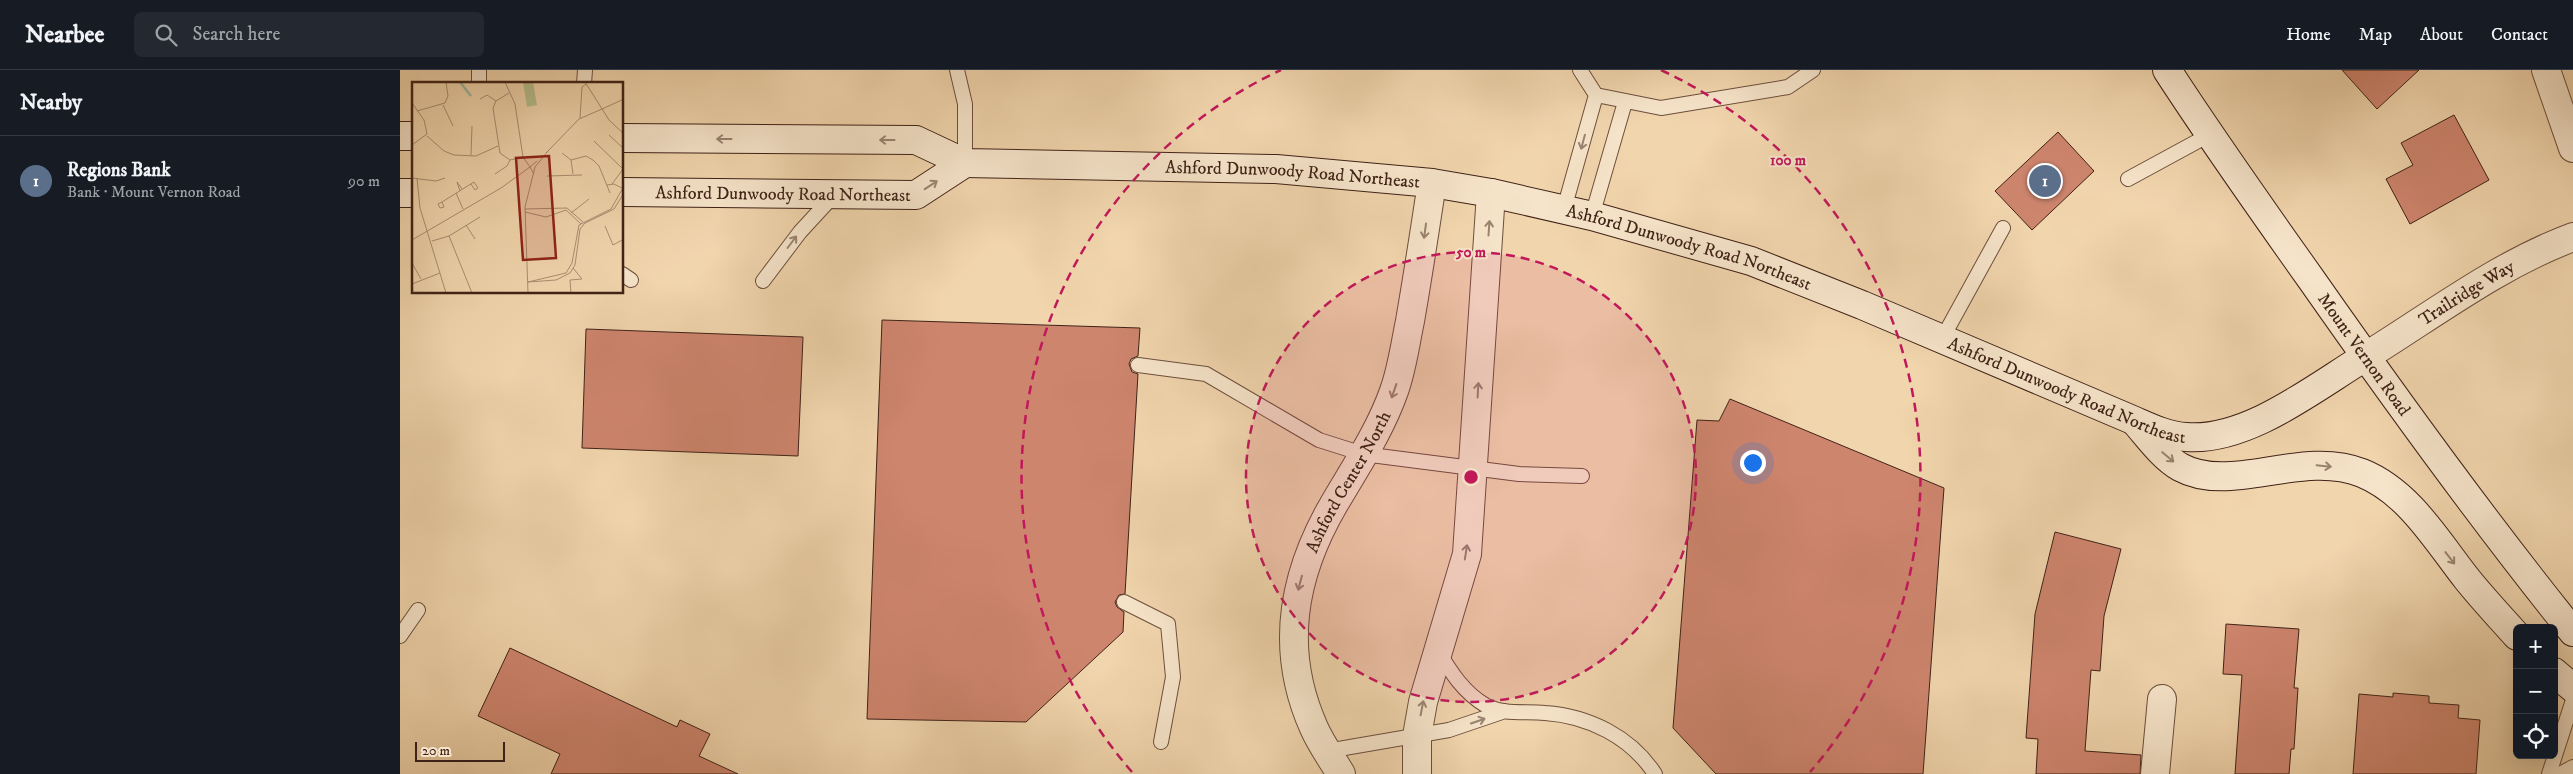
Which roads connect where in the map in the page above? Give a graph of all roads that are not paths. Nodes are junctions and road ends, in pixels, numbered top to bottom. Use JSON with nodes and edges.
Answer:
{"nodes":[{"id":1,"x":957,"y":70,"type":"edge"},
{"id":2,"x":1580,"y":70,"type":"edge"},
{"id":3,"x":1813,"y":70,"type":"edge"},
{"id":4,"x":2167,"y":70,"type":"edge"},
{"id":5,"x":2546,"y":70,"type":"edge"},
{"id":6,"x":1596,"y":95,"type":"junction"},
{"id":7,"x":1625,"y":102,"type":"junction"},
{"id":8,"x":2209,"y":135,"type":"junction"},
{"id":9,"x":624,"y":138,"type":"edge"},
{"id":10,"x":2573,"y":148,"type":"edge"},
{"id":11,"x":965,"y":163,"type":"junction"},
{"id":12,"x":2128,"y":179,"type":"dead end"},
{"id":13,"x":1432,"y":183,"type":"junction"},
{"id":14,"x":624,"y":192,"type":"edge"},
{"id":15,"x":1491,"y":194,"type":"junction"},
{"id":16,"x":835,"y":195,"type":"junction"},
{"id":17,"x":1564,"y":209,"type":"junction"},
{"id":18,"x":1592,"y":216,"type":"junction"},
{"id":19,"x":2003,"y":228,"type":"dead end"},
{"id":20,"x":2573,"y":237,"type":"edge"},
{"id":21,"x":763,"y":281,"type":"dead end"},
{"id":22,"x":1942,"y":339,"type":"junction"},
{"id":23,"x":2365,"y":357,"type":"junction"},
{"id":24,"x":1138,"y":365,"type":"dead end"},
{"id":25,"x":2135,"y":421,"type":"junction"},
{"id":26,"x":1363,"y":454,"type":"junction"},
{"id":27,"x":1474,"y":468,"type":"junction"},
{"id":28,"x":1582,"y":476,"type":"dead end"},
{"id":29,"x":1124,"y":602,"type":"dead end"},
{"id":30,"x":418,"y":610,"type":"dead end"},
{"id":31,"x":2513,"y":631,"type":"edge"},
{"id":32,"x":2573,"y":632,"type":"edge"},
{"id":33,"x":400,"y":636,"type":"edge"},
{"id":34,"x":1438,"y":650,"type":"junction"},
{"id":35,"x":2558,"y":675,"type":"edge"},
{"id":36,"x":2573,"y":688,"type":"edge"},
{"id":37,"x":2162,"y":699,"type":"dead end"},
{"id":38,"x":2573,"y":700,"type":"edge"},
{"id":39,"x":1505,"y":711,"type":"junction"},
{"id":40,"x":1417,"y":736,"type":"junction"},
{"id":41,"x":1161,"y":742,"type":"dead end"},
{"id":42,"x":1334,"y":763,"type":"edge"},
{"id":43,"x":2573,"y":767,"type":"edge"},
{"id":44,"x":1417,"y":774,"type":"edge"},
{"id":45,"x":1655,"y":774,"type":"edge"},
{"id":46,"x":2156,"y":774,"type":"edge"},
{"id":47,"x":2549,"y":774,"type":"edge"},
{"id":48,"x":2560,"y":774,"type":"edge"}],
"edges":[{"from":1,"to":11,"type":"lane"},
{"from":2,"to":6,"type":"lane"},
{"from":3,"to":7,"type":"lane"},
{"from":4,"to":8,"type":"main road","name":"Mount Vernon Road"},
{"from":5,"to":10,"type":"main road"},
{"from":6,"to":7,"type":"lane"},
{"from":6,"to":17,"type":"lane","one_way":true},
{"from":7,"to":18,"type":"lane"},
{"from":8,"to":12,"type":"lane"},
{"from":8,"to":23,"type":"main road","name":"Mount Vernon Road"},
{"from":11,"to":9,"type":"main road","name":"Ashford Dunwoody Road Northeast","one_way":true},
{"from":11,"to":13,"type":"main road","name":"Ashford Dunwoody Road Northeast"},
{"from":16,"to":11,"type":"main road","name":"Ashford Dunwoody Road Northeast","one_way":true},
{"from":13,"to":15,"type":"main road","name":"Ashford Dunwoody Road Northeast"},
{"from":13,"to":26,"type":"main road","name":"Ashford Center North","one_way":true},
{"from":14,"to":16,"type":"main road","name":"Ashford Dunwoody Road Northeast"},
{"from":15,"to":17,"type":"main road","name":"Ashford Dunwoody Road Northeast"},
{"from":27,"to":15,"type":"main road","one_way":true},
{"from":21,"to":16,"type":"lane","one_way":true},
{"from":17,"to":18,"type":"main road","name":"Ashford Dunwoody Road Northeast"},
{"from":18,"to":22,"type":"main road","name":"Ashford Dunwoody Road Northeast"},
{"from":19,"to":22,"type":"lane"},
{"from":20,"to":23,"type":"main road","name":"Trailridge Way"},
{"from":22,"to":25,"type":"main road","name":"Ashford Dunwoody Road Northeast"},
{"from":23,"to":25,"type":"main road","name":"Ashford Dunwoody Road Northeast"},
{"from":23,"to":32,"type":"main road","name":"Mount Vernon Road"},
{"from":24,"to":26,"type":"lane"},
{"from":25,"to":31,"type":"main road","one_way":true},
{"from":26,"to":27,"type":"lane"},
{"from":26,"to":42,"type":"main road","name":"Ashford Center North","one_way":true},
{"from":27,"to":28,"type":"lane"},
{"from":34,"to":27,"type":"main road","one_way":true},
{"from":29,"to":41,"type":"lane"},
{"from":30,"to":33,"type":"lane"},
{"from":34,"to":39,"type":"lane"},
{"from":40,"to":34,"type":"main road","one_way":true},
{"from":35,"to":36,"type":"main road"},
{"from":37,"to":46,"type":"main road"},
{"from":38,"to":47,"type":"lane"},
{"from":40,"to":39,"type":"lane","one_way":true},
{"from":39,"to":45,"type":"lane"},
{"from":40,"to":42,"type":"lane"},
{"from":40,"to":44,"type":"main road"},
{"from":43,"to":48,"type":"lane"}]}
